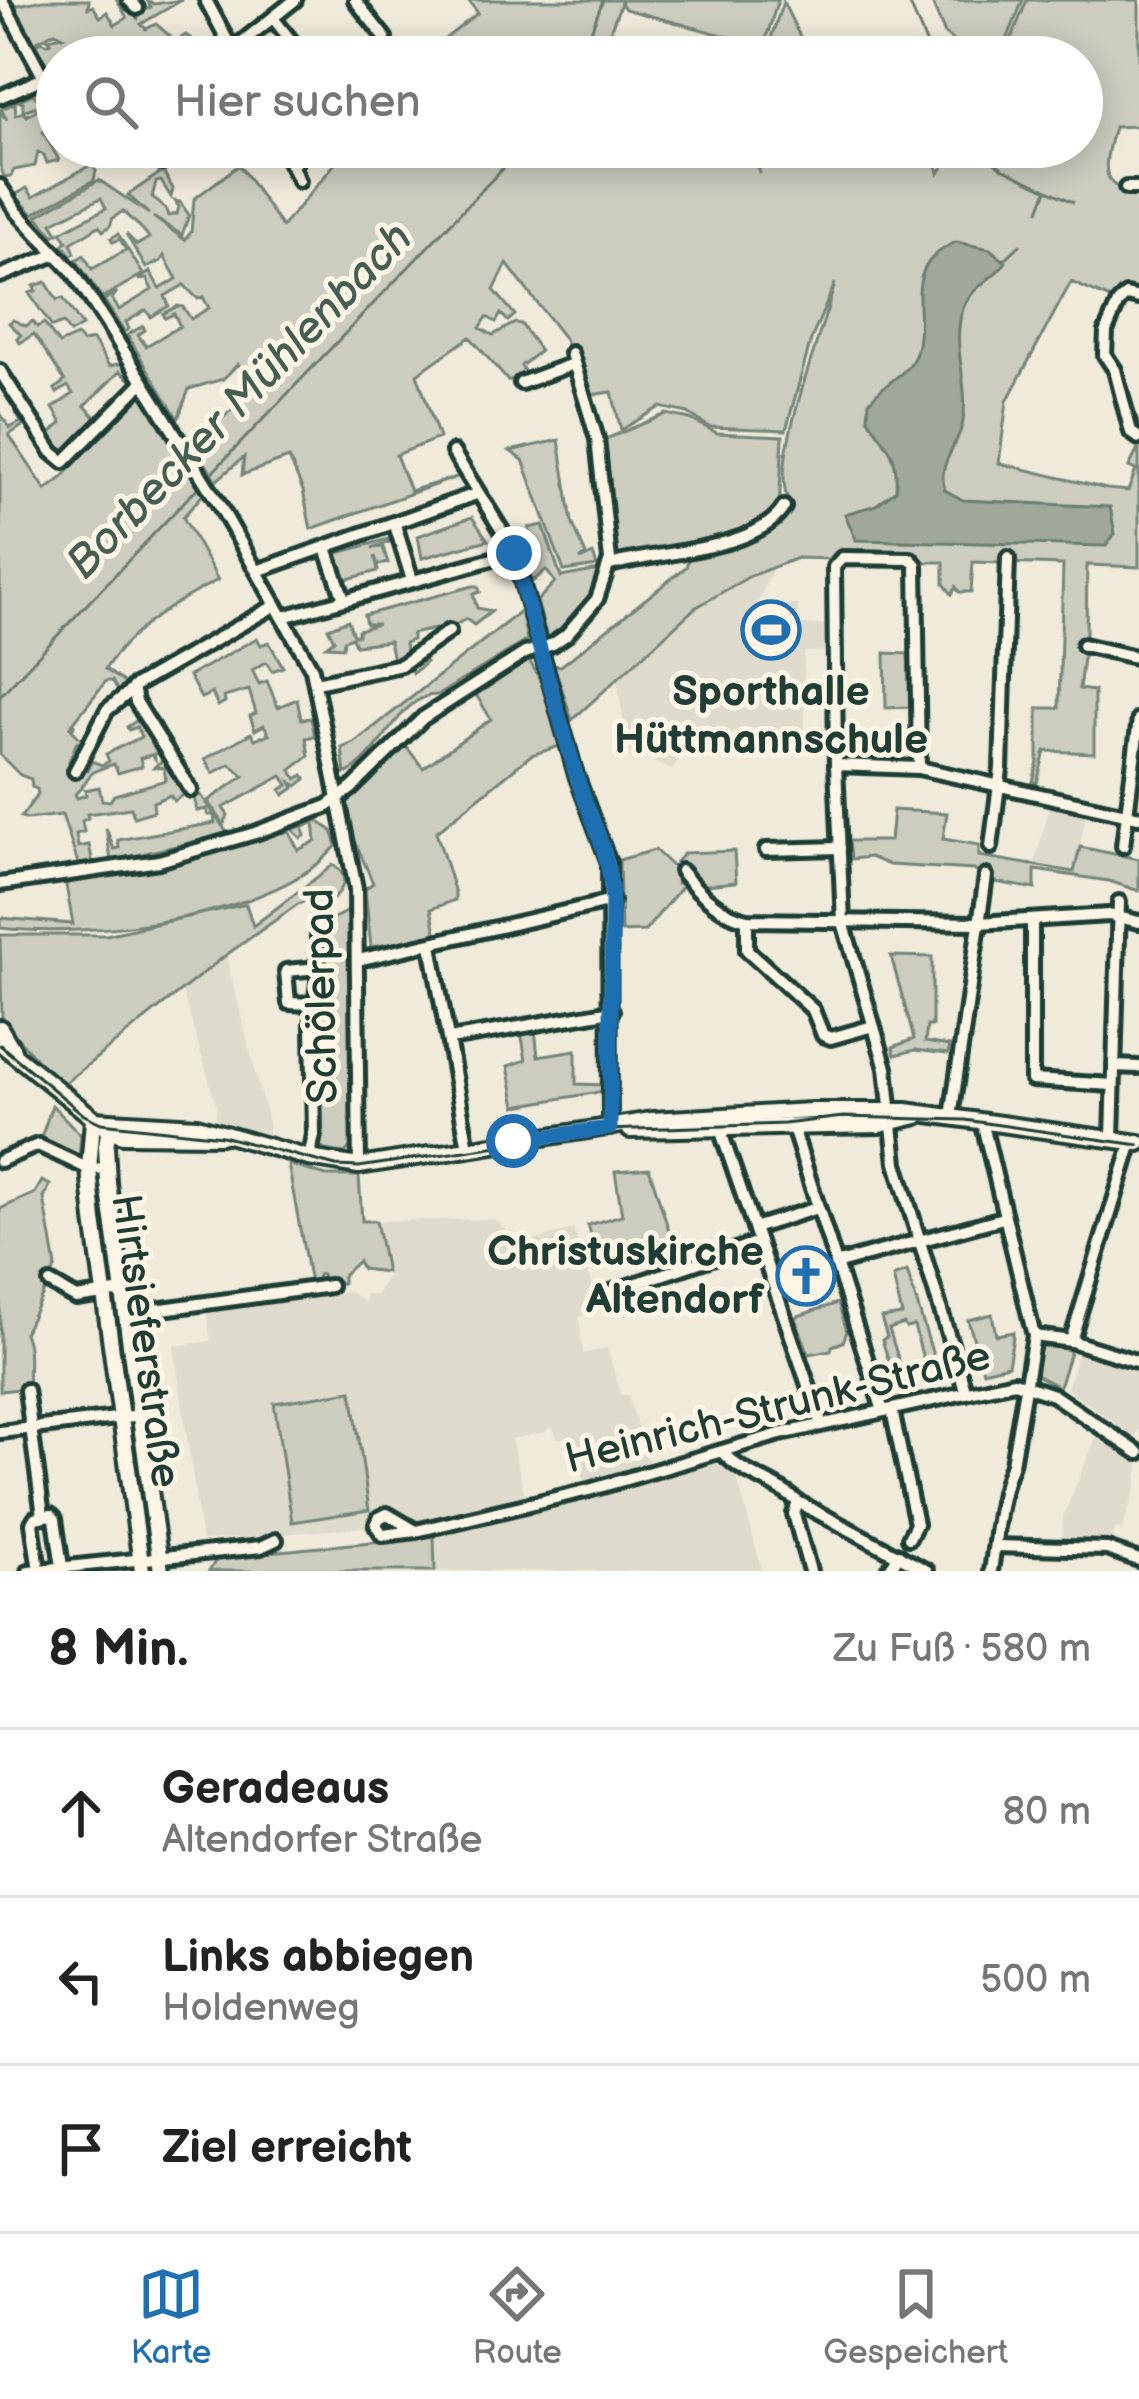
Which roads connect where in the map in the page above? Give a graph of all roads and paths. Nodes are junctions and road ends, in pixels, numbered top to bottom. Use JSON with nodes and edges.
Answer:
{"nodes":[{"id":1,"x":2,"y":0,"type":"edge"},
{"id":2,"x":206,"y":0,"type":"edge"},
{"id":3,"x":295,"y":0,"type":"edge"},
{"id":4,"x":363,"y":3,"type":"edge"},
{"id":5,"x":273,"y":18,"type":"junction"},
{"id":6,"x":225,"y":36,"type":"edge"},
{"id":7,"x":253,"y":36,"type":"edge"},
{"id":8,"x":287,"y":36,"type":"edge"},
{"id":9,"x":384,"y":36,"type":"edge"},
{"id":10,"x":36,"y":63,"type":"edge"},
{"id":11,"x":36,"y":81,"type":"edge"},
{"id":12,"x":0,"y":97,"type":"edge"},
{"id":13,"x":293,"y":168,"type":"edge"},
{"id":14,"x":299,"y":181,"type":"dead end"},
{"id":15,"x":0,"y":186,"type":"edge"},
{"id":16,"x":56,"y":254,"type":"junction"},
{"id":17,"x":0,"y":276,"type":"edge"},
{"id":18,"x":1133,"y":297,"type":"edge"},
{"id":19,"x":0,"y":371,"type":"edge"},
{"id":20,"x":143,"y":382,"type":"junction"},
{"id":21,"x":521,"y":383,"type":"dead end"},
{"id":22,"x":1139,"y":438,"type":"edge"},
{"id":23,"x":453,"y":452,"type":"dead end"},
{"id":24,"x":476,"y":494,"type":"junction"},
{"id":25,"x":784,"y":507,"type":"dead end"},
{"id":26,"x":395,"y":525,"type":"junction"},
{"id":27,"x":326,"y":548,"type":"junction"},
{"id":28,"x":514,"y":553,"type":"junction"},
{"id":29,"x":1008,"y":558,"type":"dead end"},
{"id":30,"x":610,"y":565,"type":"junction"},
{"id":31,"x":257,"y":572,"type":"junction"},
{"id":32,"x":412,"y":580,"type":"junction"},
{"id":33,"x":344,"y":599,"type":"junction"},
{"id":34,"x":279,"y":611,"type":"junction"},
{"id":35,"x":449,"y":632,"type":"dead end"},
{"id":36,"x":1083,"y":645,"type":"dead end"},
{"id":37,"x":539,"y":648,"type":"junction"},
{"id":38,"x":1139,"y":658,"type":"edge"},
{"id":39,"x":316,"y":683,"type":"junction"},
{"id":40,"x":133,"y":689,"type":"junction"},
{"id":41,"x":1139,"y":719,"type":"edge"},
{"id":42,"x":1138,"y":737,"type":"edge"},
{"id":43,"x":836,"y":765,"type":"junction"},
{"id":44,"x":920,"y":768,"type":"junction"},
{"id":45,"x":76,"y":771,"type":"dead end"},
{"id":46,"x":999,"y":784,"type":"junction"},
{"id":47,"x":191,"y":790,"type":"dead end"},
{"id":48,"x":338,"y":801,"type":"junction"},
{"id":49,"x":1132,"y":816,"type":"edge"},
{"id":50,"x":1123,"y":846,"type":"dead end"},
{"id":51,"x":991,"y":847,"type":"dead end"},
{"id":52,"x":840,"y":848,"type":"junction"},
{"id":53,"x":766,"y":850,"type":"dead end"},
{"id":54,"x":680,"y":871,"type":"dead end"},
{"id":55,"x":986,"y":876,"type":"dead end"},
{"id":56,"x":0,"y":884,"type":"edge"},
{"id":57,"x":612,"y":901,"type":"junction"},
{"id":58,"x":1119,"y":909,"type":"junction"},
{"id":59,"x":318,"y":918,"type":"dead end"},
{"id":60,"x":747,"y":920,"type":"junction"},
{"id":61,"x":1032,"y":920,"type":"junction"},
{"id":62,"x":843,"y":922,"type":"junction"},
{"id":63,"x":1139,"y":922,"type":"edge"},
{"id":64,"x":978,"y":923,"type":"junction"},
{"id":65,"x":431,"y":945,"type":"junction"},
{"id":66,"x":358,"y":960,"type":"junction"},
{"id":67,"x":319,"y":968,"type":"junction"},
{"id":68,"x":314,"y":1004,"type":"junction"},
{"id":69,"x":611,"y":1011,"type":"junction"},
{"id":70,"x":873,"y":1026,"type":"junction"},
{"id":71,"x":0,"y":1028,"type":"edge"},
{"id":72,"x":450,"y":1039,"type":"junction"},
{"id":73,"x":0,"y":1043,"type":"edge"},
{"id":74,"x":15,"y":1055,"type":"junction"},
{"id":75,"x":1114,"y":1066,"type":"junction"},
{"id":76,"x":1139,"y":1067,"type":"edge"},
{"id":77,"x":1113,"y":1085,"type":"junction"},
{"id":78,"x":892,"y":1116,"type":"junction"},
{"id":79,"x":951,"y":1117,"type":"junction"},
{"id":80,"x":93,"y":1120,"type":"junction"},
{"id":81,"x":982,"y":1120,"type":"junction"},
{"id":82,"x":719,"y":1122,"type":"junction"},
{"id":83,"x":109,"y":1126,"type":"junction"},
{"id":84,"x":615,"y":1128,"type":"junction"},
{"id":85,"x":793,"y":1128,"type":"junction"},
{"id":86,"x":1112,"y":1138,"type":"junction"},
{"id":87,"x":1136,"y":1142,"type":"edge"},
{"id":88,"x":468,"y":1148,"type":"junction"},
{"id":89,"x":309,"y":1159,"type":"junction"},
{"id":90,"x":0,"y":1161,"type":"edge"},
{"id":91,"x":359,"y":1166,"type":"junction"},
{"id":92,"x":107,"y":1168,"type":"junction"},
{"id":93,"x":88,"y":1169,"type":"junction"},
{"id":94,"x":817,"y":1208,"type":"junction"},
{"id":95,"x":1003,"y":1218,"type":"junction"},
{"id":96,"x":754,"y":1228,"type":"junction"},
{"id":97,"x":919,"y":1240,"type":"junction"},
{"id":98,"x":759,"y":1242,"type":"junction"},
{"id":99,"x":836,"y":1264,"type":"junction"},
{"id":100,"x":50,"y":1283,"type":"dead end"},
{"id":101,"x":330,"y":1286,"type":"dead end"},
{"id":102,"x":123,"y":1292,"type":"junction"},
{"id":103,"x":104,"y":1294,"type":"junction"},
{"id":104,"x":599,"y":1296,"type":"dead end"},
{"id":105,"x":126,"y":1314,"type":"junction"},
{"id":106,"x":1034,"y":1336,"type":"junction"},
{"id":107,"x":1071,"y":1341,"type":"junction"},
{"id":108,"x":1139,"y":1362,"type":"edge"},
{"id":109,"x":1027,"y":1385,"type":"junction"},
{"id":110,"x":26,"y":1390,"type":"dead end"},
{"id":111,"x":966,"y":1393,"type":"junction"},
{"id":112,"x":887,"y":1411,"type":"junction"},
{"id":113,"x":141,"y":1415,"type":"junction"},
{"id":114,"x":121,"y":1417,"type":"junction"},
{"id":115,"x":821,"y":1423,"type":"junction"},
{"id":116,"x":31,"y":1428,"type":"junction"},
{"id":117,"x":0,"y":1432,"type":"edge"},
{"id":118,"x":1139,"y":1453,"type":"edge"},
{"id":119,"x":723,"y":1454,"type":"junction"},
{"id":120,"x":798,"y":1502,"type":"junction"},
{"id":121,"x":43,"y":1516,"type":"junction"},
{"id":122,"x":416,"y":1531,"type":"junction"},
{"id":123,"x":909,"y":1538,"type":"dead end"},
{"id":124,"x":276,"y":1540,"type":"dead end"},
{"id":125,"x":994,"y":1546,"type":"junction"},
{"id":126,"x":899,"y":1555,"type":"junction"},
{"id":127,"x":1139,"y":1560,"type":"edge"},
{"id":128,"x":160,"y":1563,"type":"edge"},
{"id":129,"x":141,"y":1564,"type":"edge"},
{"id":130,"x":51,"y":1569,"type":"edge"},
{"id":131,"x":29,"y":1571,"type":"edge"},
{"id":132,"x":809,"y":1571,"type":"edge"},
{"id":133,"x":888,"y":1571,"type":"edge"},
{"id":134,"x":927,"y":1571,"type":"edge"},
{"id":135,"x":992,"y":1571,"type":"edge"}],
"edges":[{"from":1,"to":10,"type":"street"},
{"from":2,"to":6,"type":"street"},
{"from":3,"to":5,"type":"street"},
{"from":4,"to":9,"type":"street"},
{"from":5,"to":7,"type":"street"},
{"from":5,"to":8,"type":"street"},
{"from":11,"to":12,"type":"street"},
{"from":13,"to":14,"type":"street"},
{"from":15,"to":16,"type":"street","name":"Schölerpad"},
{"from":16,"to":17,"type":"street"},
{"from":16,"to":20,"type":"street","name":"Schölerpad"},
{"from":18,"to":22,"type":"street"},
{"from":19,"to":20,"type":"street"},
{"from":20,"to":31,"type":"street","name":"Schölerpad"},
{"from":21,"to":30,"type":"street"},
{"from":23,"to":24,"type":"street"},
{"from":24,"to":26,"type":"street"},
{"from":24,"to":28,"type":"street"},
{"from":25,"to":30,"type":"street"},
{"from":26,"to":27,"type":"street"},
{"from":26,"to":32,"type":"street"},
{"from":27,"to":31,"type":"street"},
{"from":27,"to":33,"type":"street"},
{"from":28,"to":32,"type":"street"},
{"from":28,"to":37,"type":"street"},
{"from":29,"to":46,"type":"street"},
{"from":30,"to":37,"type":"street"},
{"from":31,"to":34,"type":"street","name":"Schölerpad"},
{"from":32,"to":33,"type":"street"},
{"from":33,"to":34,"type":"street"},
{"from":34,"to":39,"type":"street","name":"Schölerpad"},
{"from":34,"to":40,"type":"street"},
{"from":35,"to":39,"type":"street"},
{"from":36,"to":38,"type":"street"},
{"from":37,"to":48,"type":"street"},
{"from":37,"to":57,"type":"street"},
{"from":39,"to":48,"type":"street","name":"Schölerpad"},
{"from":40,"to":45,"type":"street"},
{"from":40,"to":47,"type":"street"},
{"from":41,"to":42,"type":"street"},
{"from":42,"to":49,"type":"street"},
{"from":43,"to":44,"type":"street"},
{"from":43,"to":44,"type":"street"},
{"from":43,"to":52,"type":"street"},
{"from":44,"to":46,"type":"street"},
{"from":46,"to":49,"type":"street"},
{"from":46,"to":51,"type":"street"},
{"from":48,"to":56,"type":"street"},
{"from":48,"to":66,"type":"street","name":"Schölerpad"},
{"from":49,"to":50,"type":"street"},
{"from":52,"to":53,"type":"street"},
{"from":52,"to":62,"type":"street"},
{"from":54,"to":60,"type":"street"},
{"from":55,"to":64,"type":"street"},
{"from":57,"to":65,"type":"street"},
{"from":57,"to":69,"type":"street"},
{"from":58,"to":61,"type":"street"},
{"from":58,"to":63,"type":"street"},
{"from":58,"to":75,"type":"street"},
{"from":59,"to":67,"type":"street","name":"Schölerpad"},
{"from":60,"to":62,"type":"street"},
{"from":60,"to":70,"type":"street"},
{"from":61,"to":64,"type":"street"},
{"from":61,"to":77,"type":"street"},
{"from":62,"to":64,"type":"street"},
{"from":62,"to":70,"type":"street"},
{"from":64,"to":79,"type":"street"},
{"from":65,"to":66,"type":"street"},
{"from":65,"to":72,"type":"street"},
{"from":66,"to":91,"type":"street","name":"Schölerpad"},
{"from":67,"to":68,"type":"street","name":"Schölerpad"},
{"from":67,"to":68,"type":"street","name":"Schölerpad"},
{"from":68,"to":89,"type":"street","name":"Schölerpad"},
{"from":69,"to":72,"type":"street"},
{"from":69,"to":84,"type":"street"},
{"from":70,"to":78,"type":"street"},
{"from":71,"to":74,"type":"main road"},
{"from":72,"to":88,"type":"street"},
{"from":73,"to":74,"type":"main road"},
{"from":74,"to":80,"type":"main road"},
{"from":75,"to":76,"type":"street"},
{"from":75,"to":77,"type":"street"},
{"from":77,"to":86,"type":"street"},
{"from":78,"to":79,"type":"main road"},
{"from":78,"to":82,"type":"main road"},
{"from":78,"to":85,"type":"main road"},
{"from":78,"to":97,"type":"street"},
{"from":79,"to":81,"type":"main road"},
{"from":80,"to":83,"type":"main road"},
{"from":80,"to":93,"type":"main road","name":"Hirtsieferstraße"},
{"from":81,"to":86,"type":"main road"},
{"from":81,"to":95,"type":"street"},
{"from":82,"to":84,"type":"main road"},
{"from":82,"to":85,"type":"main road"},
{"from":82,"to":96,"type":"street"},
{"from":83,"to":89,"type":"main road"},
{"from":83,"to":92,"type":"main road","name":"Hirtsieferstraße"},
{"from":84,"to":88,"type":"main road"},
{"from":85,"to":94,"type":"street"},
{"from":86,"to":87,"type":"main road"},
{"from":87,"to":107,"type":"street"},
{"from":88,"to":91,"type":"main road"},
{"from":89,"to":91,"type":"main road"},
{"from":90,"to":93,"type":"street"},
{"from":92,"to":93,"type":"street"},
{"from":92,"to":102,"type":"main road","name":"Hirtsieferstraße"},
{"from":93,"to":103,"type":"main road","name":"Hirtsieferstraße"},
{"from":94,"to":96,"type":"street"},
{"from":94,"to":99,"type":"street"},
{"from":95,"to":97,"type":"street"},
{"from":95,"to":106,"type":"street"},
{"from":96,"to":98,"type":"street"},
{"from":97,"to":99,"type":"street"},
{"from":97,"to":111,"type":"street"},
{"from":98,"to":104,"type":"street"},
{"from":98,"to":115,"type":"street"},
{"from":99,"to":112,"type":"street"},
{"from":100,"to":103,"type":"street"},
{"from":101,"to":105,"type":"street"},
{"from":102,"to":103,"type":"street"},
{"from":102,"to":105,"type":"main road","name":"Hirtsieferstraße"},
{"from":103,"to":114,"type":"main road","name":"Hirtsieferstraße"},
{"from":105,"to":113,"type":"main road","name":"Hirtsieferstraße"},
{"from":106,"to":107,"type":"street"},
{"from":106,"to":109,"type":"street"},
{"from":107,"to":108,"type":"street"},
{"from":109,"to":111,"type":"street","name":"Heinrich-Strunk-Straße"},
{"from":109,"to":118,"type":"street","name":"Heinrich-Strunk-Straße"},
{"from":109,"to":125,"type":"street"},
{"from":110,"to":116,"type":"street"},
{"from":111,"to":112,"type":"street","name":"Heinrich-Strunk-Straße"},
{"from":112,"to":115,"type":"street","name":"Heinrich-Strunk-Straße"},
{"from":112,"to":123,"type":"street"},
{"from":113,"to":114,"type":"street"},
{"from":113,"to":128,"type":"main road","name":"Hirtsieferstraße"},
{"from":114,"to":116,"type":"street"},
{"from":114,"to":129,"type":"main road","name":"Hirtsieferstraße"},
{"from":115,"to":119,"type":"street","name":"Heinrich-Strunk-Straße"},
{"from":116,"to":117,"type":"street"},
{"from":116,"to":121,"type":"street"},
{"from":119,"to":120,"type":"street"},
{"from":119,"to":122,"type":"street","name":"Heinrich-Strunk-Straße"},
{"from":120,"to":126,"type":"street"},
{"from":120,"to":132,"type":"street"},
{"from":121,"to":130,"type":"street"},
{"from":121,"to":130,"type":"street"},
{"from":122,"to":122,"type":"street","name":"Heinrich-Strunk-Straße"},
{"from":124,"to":128,"type":"street"},
{"from":125,"to":127,"type":"street"},
{"from":125,"to":135,"type":"street"},
{"from":126,"to":133,"type":"street"},
{"from":126,"to":134,"type":"street"},
{"from":128,"to":129,"type":"street"},
{"from":129,"to":130,"type":"street"},
{"from":130,"to":131,"type":"street"}]}
